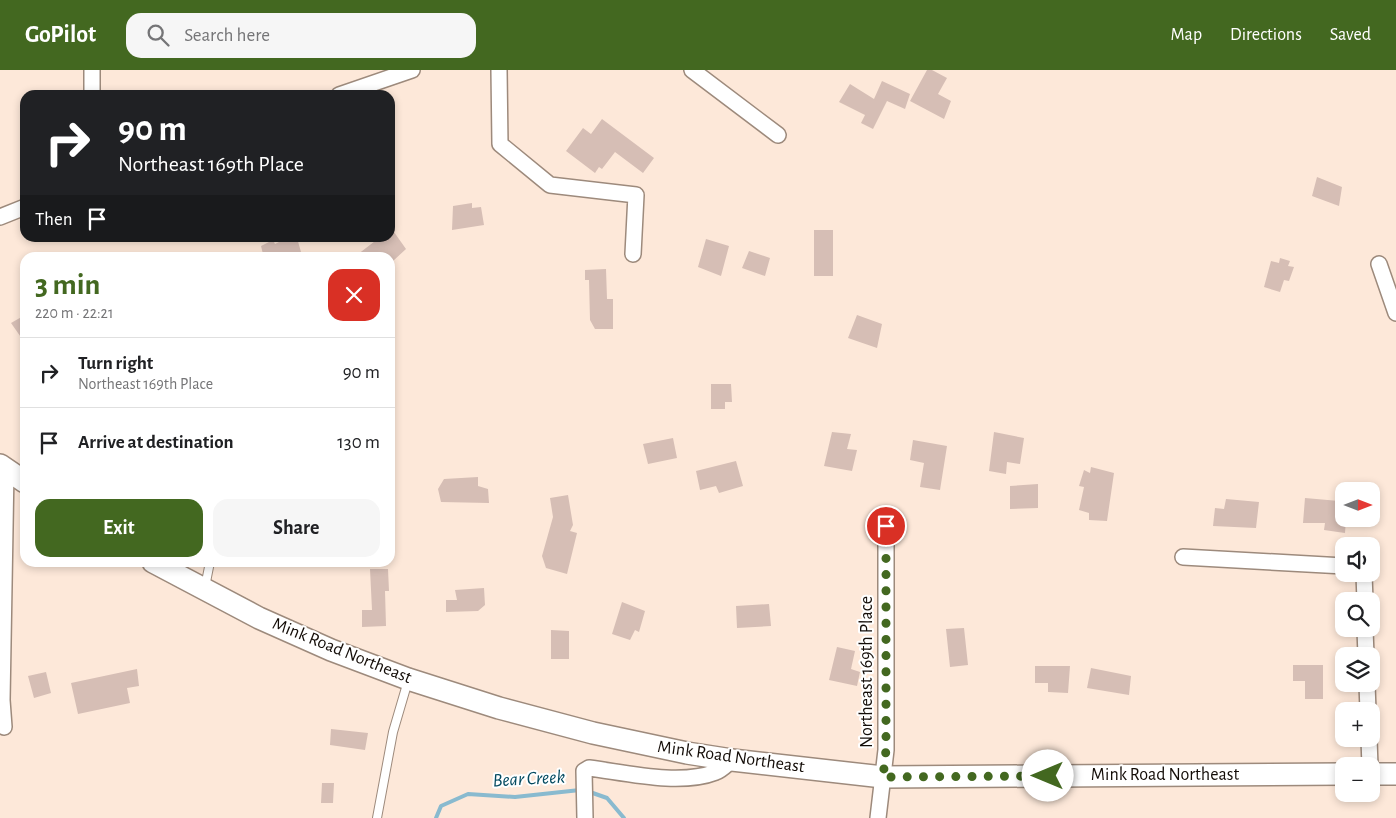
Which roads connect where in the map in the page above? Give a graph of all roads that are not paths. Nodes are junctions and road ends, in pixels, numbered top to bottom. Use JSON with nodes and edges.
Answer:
{"nodes":[{"id":1,"x":92,"y":70,"type":"edge"},
{"id":2,"x":412,"y":70,"type":"edge"},
{"id":3,"x":499,"y":70,"type":"edge"},
{"id":4,"x":692,"y":70,"type":"edge"},
{"id":5,"x":387,"y":74,"type":"edge"},
{"id":6,"x":92,"y":90,"type":"edge"},
{"id":7,"x":350,"y":90,"type":"edge"},
{"id":8,"x":778,"y":135,"type":"dead end"},
{"id":9,"x":20,"y":209,"type":"edge"},
{"id":10,"x":0,"y":217,"type":"edge"},
{"id":11,"x":633,"y":254,"type":"dead end"},
{"id":12,"x":1379,"y":264,"type":"dead end"},
{"id":13,"x":1396,"y":313,"type":"edge"},
{"id":14,"x":3,"y":467,"type":"edge"},
{"id":15,"x":20,"y":479,"type":"edge"},
{"id":16,"x":886,"y":526,"type":"dead end"},
{"id":17,"x":1183,"y":557,"type":"dead end"},
{"id":18,"x":1335,"y":565,"type":"edge"},
{"id":19,"x":163,"y":567,"type":"edge"},
{"id":20,"x":209,"y":567,"type":"edge"},
{"id":21,"x":204,"y":590,"type":"junction"},
{"id":22,"x":408,"y":679,"type":"junction"},
{"id":23,"x":4,"y":727,"type":"dead end"},
{"id":24,"x":732,"y":760,"type":"junction"},
{"id":25,"x":1335,"y":774,"type":"edge"},
{"id":26,"x":1380,"y":774,"type":"edge"},
{"id":27,"x":1396,"y":774,"type":"edge"},
{"id":28,"x":883,"y":777,"type":"junction"},
{"id":29,"x":585,"y":813,"type":"edge"},
{"id":30,"x":377,"y":818,"type":"edge"},
{"id":31,"x":878,"y":818,"type":"edge"}],
"edges":[{"from":1,"to":6,"type":"street"},
{"from":2,"to":5,"type":"street"},
{"from":3,"to":11,"type":"street"},
{"from":4,"to":8,"type":"street"},
{"from":5,"to":7,"type":"street"},
{"from":9,"to":10,"type":"street"},
{"from":12,"to":13,"type":"street"},
{"from":14,"to":15,"type":"street"},
{"from":14,"to":23,"type":"street"},
{"from":16,"to":28,"type":"street","name":"Northeast 169th Place"},
{"from":17,"to":18,"type":"street"},
{"from":19,"to":21,"type":"street","name":"Mink Road Northeast"},
{"from":20,"to":21,"type":"lane"},
{"from":21,"to":22,"type":"street","name":"Mink Road Northeast"},
{"from":22,"to":24,"type":"street","name":"Mink Road Northeast"},
{"from":22,"to":30,"type":"lane"},
{"from":24,"to":28,"type":"street","name":"Mink Road Northeast"},
{"from":24,"to":29,"type":"street"},
{"from":25,"to":28,"type":"street","name":"Mink Road Northeast"},
{"from":26,"to":27,"type":"street"},
{"from":28,"to":31,"type":"street","name":"Northeast 169th Place"}]}
